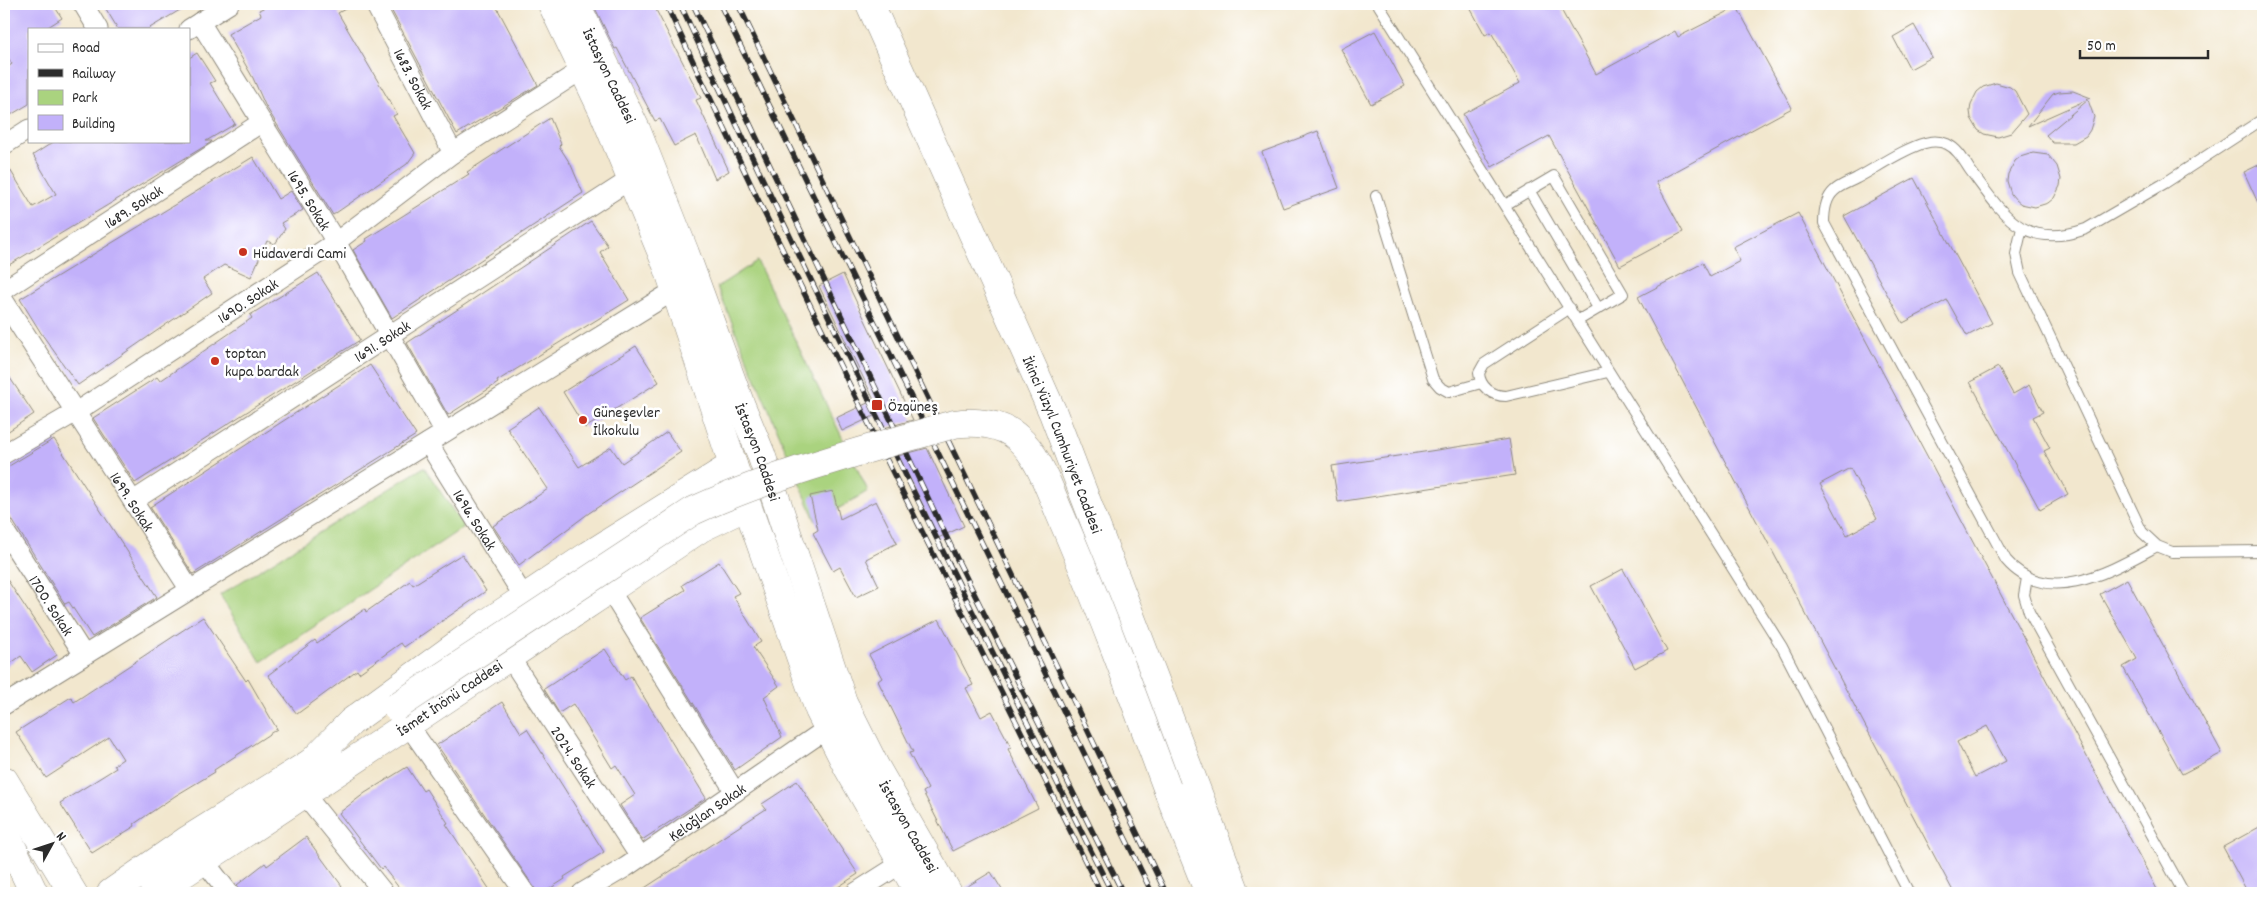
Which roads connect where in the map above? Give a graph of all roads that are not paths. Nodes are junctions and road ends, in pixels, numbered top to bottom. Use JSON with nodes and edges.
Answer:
{"nodes":[{"id":1,"x":83,"y":4,"type":"edge"},
{"id":2,"x":229,"y":4,"type":"edge"},
{"id":3,"x":374,"y":4,"type":"edge"},
{"id":4,"x":552,"y":4,"type":"edge"},
{"id":5,"x":576,"y":4,"type":"edge"},
{"id":6,"x":870,"y":4,"type":"edge"},
{"id":7,"x":1378,"y":4,"type":"edge"},
{"id":8,"x":194,"y":26,"type":"edge"},
{"id":9,"x":97,"y":28,"type":"edge"},
{"id":10,"x":583,"y":69,"type":"junction"},
{"id":11,"x":2263,"y":119,"type":"edge"},
{"id":12,"x":262,"y":122,"type":"junction"},
{"id":13,"x":28,"y":130,"type":"edge"},
{"id":14,"x":4,"y":145,"type":"edge"},
{"id":15,"x":453,"y":153,"type":"junction"},
{"id":16,"x":631,"y":179,"type":"junction"},
{"id":17,"x":1528,"y":190,"type":"junction"},
{"id":18,"x":1376,"y":196,"type":"dead end"},
{"id":19,"x":1504,"y":205,"type":"junction"},
{"id":20,"x":2022,"y":228,"type":"junction"},
{"id":21,"x":336,"y":242,"type":"junction"},
{"id":22,"x":4,"y":290,"type":"edge"},
{"id":23,"x":675,"y":290,"type":"junction"},
{"id":24,"x":4,"y":300,"type":"edge"},
{"id":25,"x":1570,"y":308,"type":"junction"},
{"id":26,"x":1598,"y":308,"type":"junction"},
{"id":27,"x":1577,"y":321,"type":"junction"},
{"id":28,"x":389,"y":336,"type":"junction"},
{"id":29,"x":1608,"y":372,"type":"junction"},
{"id":30,"x":1481,"y":383,"type":"junction"},
{"id":31,"x":76,"y":412,"type":"junction"},
{"id":32,"x":444,"y":432,"type":"junction"},
{"id":33,"x":428,"y":443,"type":"junction"},
{"id":34,"x":4,"y":454,"type":"edge"},
{"id":35,"x":761,"y":454,"type":"junction"},
{"id":36,"x":733,"y":465,"type":"junction"},
{"id":37,"x":775,"y":496,"type":"junction"},
{"id":38,"x":133,"y":501,"type":"junction"},
{"id":39,"x":747,"y":506,"type":"junction"},
{"id":40,"x":4,"y":530,"type":"edge"},
{"id":41,"x":2156,"y":546,"type":"junction"},
{"id":42,"x":2263,"y":551,"type":"edge"},
{"id":43,"x":2027,"y":578,"type":"junction"},
{"id":44,"x":609,"y":589,"type":"junction"},
{"id":45,"x":190,"y":590,"type":"junction"},
{"id":46,"x":524,"y":597,"type":"junction"},
{"id":47,"x":84,"y":655,"type":"junction"},
{"id":48,"x":509,"y":656,"type":"junction"},
{"id":49,"x":4,"y":705,"type":"edge"},
{"id":50,"x":402,"y":715,"type":"junction"},
{"id":51,"x":828,"y":728,"type":"junction"},
{"id":52,"x":312,"y":762,"type":"junction"},
{"id":53,"x":4,"y":780,"type":"edge"},
{"id":54,"x":736,"y":792,"type":"junction"},
{"id":55,"x":305,"y":795,"type":"junction"},
{"id":56,"x":4,"y":830,"type":"edge"},
{"id":57,"x":640,"y":857,"type":"junction"},
{"id":58,"x":204,"y":860,"type":"junction"},
{"id":59,"x":902,"y":863,"type":"junction"},
{"id":60,"x":34,"y":893,"type":"edge"},
{"id":61,"x":73,"y":893,"type":"edge"},
{"id":62,"x":111,"y":893,"type":"edge"},
{"id":63,"x":154,"y":893,"type":"edge"},
{"id":64,"x":228,"y":893,"type":"edge"},
{"id":65,"x":384,"y":893,"type":"edge"},
{"id":66,"x":525,"y":893,"type":"edge"},
{"id":67,"x":582,"y":893,"type":"edge"},
{"id":68,"x":855,"y":893,"type":"edge"},
{"id":69,"x":920,"y":893,"type":"edge"},
{"id":70,"x":948,"y":893,"type":"edge"},
{"id":71,"x":1209,"y":893,"type":"edge"},
{"id":72,"x":1236,"y":893,"type":"edge"},
{"id":73,"x":1909,"y":893,"type":"edge"},
{"id":74,"x":2184,"y":893,"type":"edge"}],
"edges":[{"from":1,"to":9,"type":"street"},
{"from":2,"to":8,"type":"street"},
{"from":3,"to":15,"type":"street","name":"1683. Sokak"},
{"from":4,"to":10,"type":"main road","name":"İstasyon Caddesi"},
{"from":5,"to":35,"type":"main road","name":"İstasyon Caddesi"},
{"from":6,"to":72,"type":"main road","name":"İkinci Yüzyıl Cumhuriyet Caddesi"},
{"from":7,"to":19,"type":"lane"},
{"from":8,"to":12,"type":"street","name":"1695. Sokak"},
{"from":10,"to":15,"type":"street","name":"1690. Sokak"},
{"from":10,"to":16,"type":"main road","name":"İstasyon Caddesi"},
{"from":11,"to":20,"type":"lane"},
{"from":12,"to":21,"type":"street","name":"1695. Sokak"},
{"from":12,"to":22,"type":"street","name":"1689. Sokak"},
{"from":13,"to":14,"type":"street"},
{"from":15,"to":21,"type":"street","name":"1690. Sokak"},
{"from":16,"to":23,"type":"main road","name":"İstasyon Caddesi"},
{"from":16,"to":28,"type":"street","name":"1691. Sokak"},
{"from":17,"to":19,"type":"lane"},
{"from":17,"to":26,"type":"lane"},
{"from":17,"to":26,"type":"lane"},
{"from":18,"to":30,"type":"lane"},
{"from":19,"to":25,"type":"lane"},
{"from":20,"to":41,"type":"lane"},
{"from":20,"to":43,"type":"lane"},
{"from":21,"to":28,"type":"street","name":"1695. Sokak"},
{"from":21,"to":31,"type":"street","name":"1690. Sokak"},
{"from":23,"to":32,"type":"street"},
{"from":23,"to":36,"type":"main road","name":"İstasyon Caddesi"},
{"from":24,"to":31,"type":"street","name":"1699. Sokak"},
{"from":25,"to":27,"type":"lane"},
{"from":25,"to":30,"type":"lane"},
{"from":26,"to":27,"type":"lane"},
{"from":27,"to":29,"type":"lane"},
{"from":28,"to":32,"type":"street","name":"1695. Sokak"},
{"from":28,"to":38,"type":"street","name":"1691. Sokak"},
{"from":29,"to":30,"type":"lane"},
{"from":29,"to":73,"type":"lane"},
{"from":31,"to":34,"type":"street","name":"1690. Sokak"},
{"from":31,"to":38,"type":"street","name":"1699. Sokak"},
{"from":32,"to":33,"type":"street"},
{"from":33,"to":45,"type":"street"},
{"from":33,"to":46,"type":"street","name":"1696. Sokak"},
{"from":35,"to":36,"type":"main road","name":"İsmet İnönü Caddesi"},
{"from":35,"to":37,"type":"main road","name":"İstasyon Caddesi"},
{"from":36,"to":39,"type":"main road","name":"İstasyon Caddesi"},
{"from":36,"to":46,"type":"main road","name":"İsmet İnönü Caddesi"},
{"from":37,"to":39,"type":"main road","name":"İsmet İnönü Caddesi"},
{"from":37,"to":70,"type":"main road","name":"İstasyon Caddesi"},
{"from":38,"to":45,"type":"street","name":"1699. Sokak"},
{"from":39,"to":44,"type":"main road","name":"İsmet İnönü Caddesi"},
{"from":39,"to":51,"type":"main road","name":"İstasyon Caddesi"},
{"from":40,"to":47,"type":"street","name":"1700. Sokak"},
{"from":41,"to":42,"type":"lane"},
{"from":41,"to":43,"type":"lane"},
{"from":43,"to":74,"type":"lane"},
{"from":44,"to":48,"type":"main road","name":"İsmet İnönü Caddesi"},
{"from":44,"to":54,"type":"street"},
{"from":45,"to":47,"type":"street"},
{"from":46,"to":52,"type":"main road","name":"İsmet İnönü Caddesi"},
{"from":47,"to":49,"type":"street"},
{"from":48,"to":50,"type":"main road","name":"İsmet İnönü Caddesi"},
{"from":48,"to":57,"type":"street","name":"2024. Sokak"},
{"from":50,"to":52,"type":"main road","name":"İsmet İnönü Caddesi"},
{"from":50,"to":55,"type":"main road","name":"İsmet İnönü Caddesi"},
{"from":50,"to":66,"type":"street"},
{"from":50,"to":71,"type":"main road","bridge":true},
{"from":51,"to":54,"type":"street","name":"Keloğlan Sokak"},
{"from":51,"to":59,"type":"main road","name":"İstasyon Caddesi"},
{"from":52,"to":62,"type":"main road","name":"İsmet İnönü Caddesi"},
{"from":53,"to":61,"type":"main road"},
{"from":54,"to":57,"type":"street","name":"Keloğlan Sokak"},
{"from":55,"to":58,"type":"main road","name":"İsmet İnönü Caddesi"},
{"from":55,"to":65,"type":"street"},
{"from":56,"to":60,"type":"main road"},
{"from":57,"to":67,"type":"street","name":"Keloğlan Sokak"},
{"from":58,"to":63,"type":"main road","name":"İsmet İnönü Caddesi"},
{"from":58,"to":64,"type":"street"},
{"from":59,"to":68,"type":"street"},
{"from":59,"to":69,"type":"main road","name":"İstasyon Caddesi"}]}
